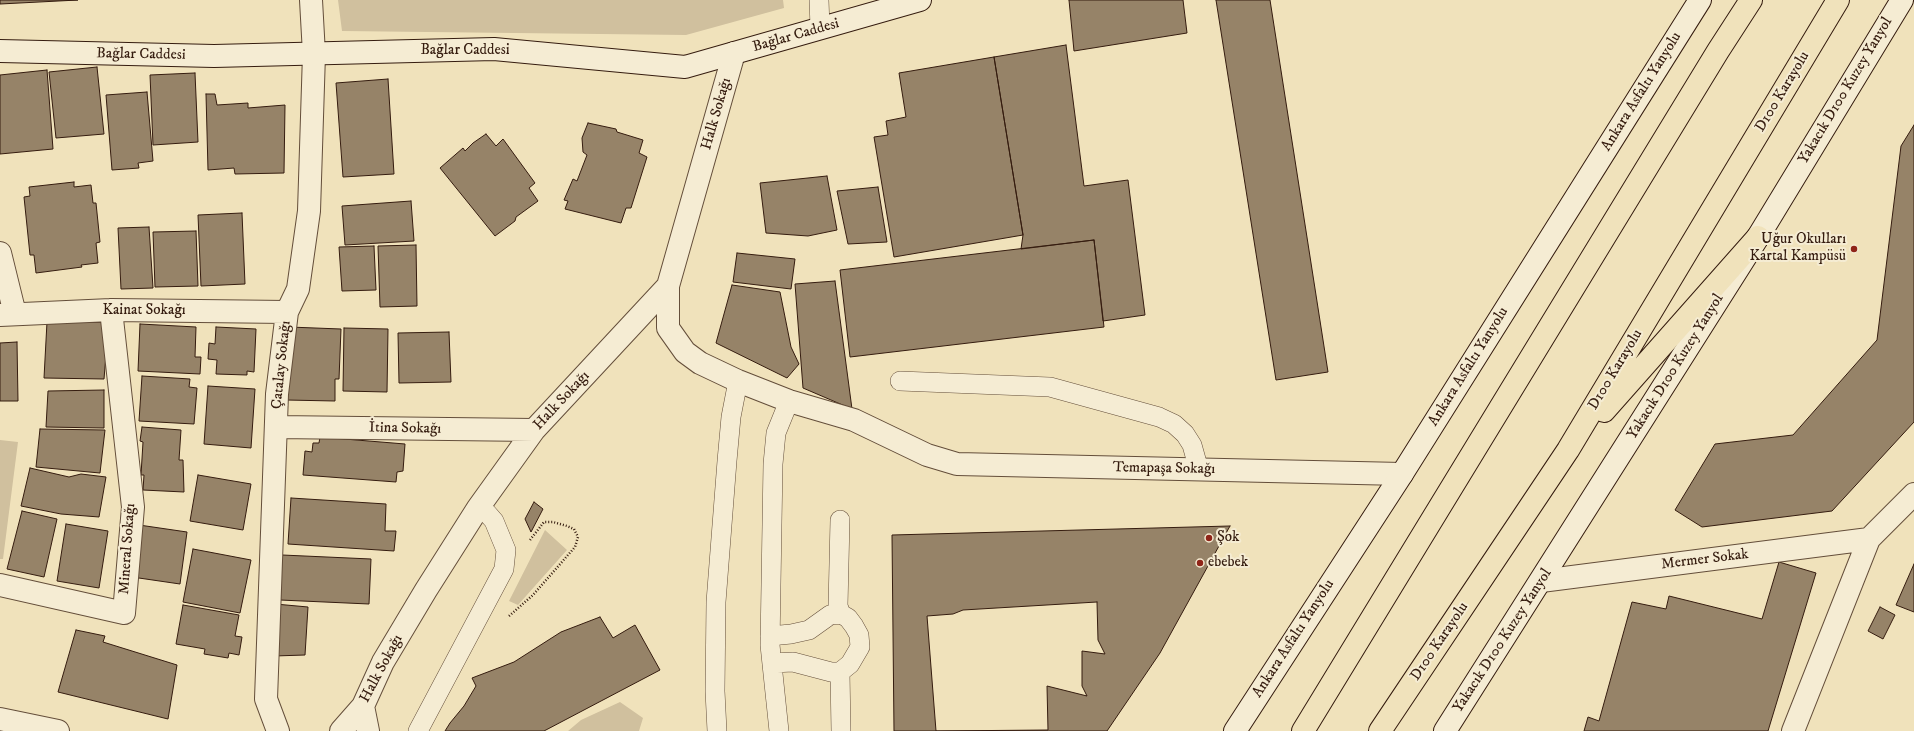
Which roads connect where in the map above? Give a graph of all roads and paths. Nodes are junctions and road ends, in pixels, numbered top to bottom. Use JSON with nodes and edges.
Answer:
{"nodes":[{"id":1,"x":311,"y":0,"type":"edge"},
{"id":2,"x":819,"y":0,"type":"edge"},
{"id":3,"x":920,"y":0,"type":"edge"},
{"id":4,"x":1700,"y":0,"type":"edge"},
{"id":5,"x":1751,"y":0,"type":"edge"},
{"id":6,"x":1838,"y":0,"type":"edge"},
{"id":7,"x":1902,"y":0,"type":"edge"},
{"id":8,"x":820,"y":28,"type":"junction"},
{"id":9,"x":0,"y":51,"type":"edge"},
{"id":10,"x":734,"y":53,"type":"junction"},
{"id":11,"x":314,"y":54,"type":"junction"},
{"id":12,"x":1758,"y":237,"type":"junction"},
{"id":13,"x":0,"y":254,"type":"edge"},
{"id":14,"x":668,"y":286,"type":"junction"},
{"id":15,"x":111,"y":310,"type":"junction"},
{"id":16,"x":287,"y":312,"type":"junction"},
{"id":17,"x":8,"y":314,"type":"edge"},
{"id":18,"x":738,"y":381,"type":"junction"},
{"id":19,"x":900,"y":381,"type":"dead end"},
{"id":20,"x":788,"y":401,"type":"junction"},
{"id":21,"x":276,"y":427,"type":"junction"},
{"id":22,"x":534,"y":430,"type":"junction"},
{"id":23,"x":1568,"y":450,"type":"junction"},
{"id":24,"x":1199,"y":470,"type":"junction"},
{"id":25,"x":1402,"y":474,"type":"junction"},
{"id":26,"x":1914,"y":494,"type":"edge"},
{"id":27,"x":478,"y":508,"type":"junction"},
{"id":28,"x":840,"y":520,"type":"dead end"},
{"id":29,"x":1869,"y":539,"type":"junction"},
{"id":30,"x":506,"y":558,"type":"junction"},
{"id":31,"x":1541,"y":580,"type":"junction"},
{"id":32,"x":0,"y":584,"type":"edge"},
{"id":33,"x":480,"y":613,"type":"junction"},
{"id":34,"x":841,"y":614,"type":"junction"},
{"id":35,"x":770,"y":636,"type":"junction"},
{"id":36,"x":772,"y":663,"type":"junction"},
{"id":37,"x":840,"y":672,"type":"junction"},
{"id":38,"x":363,"y":706,"type":"junction"},
{"id":39,"x":0,"y":719,"type":"edge"},
{"id":40,"x":58,"y":731,"type":"edge"},
{"id":41,"x":278,"y":731,"type":"edge"},
{"id":42,"x":341,"y":731,"type":"edge"},
{"id":43,"x":368,"y":731,"type":"edge"},
{"id":44,"x":418,"y":731,"type":"edge"},
{"id":45,"x":717,"y":731,"type":"edge"},
{"id":46,"x":779,"y":731,"type":"edge"},
{"id":47,"x":841,"y":731,"type":"edge"},
{"id":48,"x":1235,"y":731,"type":"edge"},
{"id":49,"x":1303,"y":731,"type":"edge"},
{"id":50,"x":1380,"y":731,"type":"edge"},
{"id":51,"x":1445,"y":731,"type":"edge"},
{"id":52,"x":1793,"y":731,"type":"edge"}],
"edges":[{"from":1,"to":11,"type":"street","name":"Çatalay Sokağı"},
{"from":2,"to":8,"type":"lane"},
{"from":3,"to":8,"type":"street","name":"Bağlar Caddesi"},
{"from":4,"to":25,"type":"street","name":"Ankara Asfaltı Yanyolu"},
{"from":5,"to":49,"type":"highway"},
{"from":6,"to":23,"type":"highway","name":"D100 Karayolu"},
{"from":7,"to":12,"type":"street","name":"Yakacık D100 Kuzey Yanyol"},
{"from":8,"to":10,"type":"street","name":"Bağlar Caddesi"},
{"from":9,"to":11,"type":"street","name":"Bağlar Caddesi"},
{"from":10,"to":11,"type":"street","name":"Bağlar Caddesi"},
{"from":10,"to":14,"type":"street","name":"Halk Sokağı"},
{"from":11,"to":16,"type":"street","name":"Çatalay Sokağı"},
{"from":12,"to":23,"type":"highway"},
{"from":12,"to":31,"type":"street","name":"Yakacık D100 Kuzey Yanyol"},
{"from":13,"to":17,"type":"street"},
{"from":14,"to":18,"type":"street","name":"Temapaşa Sokağı"},
{"from":14,"to":22,"type":"street","name":"Halk Sokağı"},
{"from":15,"to":16,"type":"street","name":"Kainat Sokağı"},
{"from":15,"to":17,"type":"street","name":"Kainat Sokağı"},
{"from":15,"to":32,"type":"street","name":"Mineral Sokağı"},
{"from":16,"to":21,"type":"street","name":"Çatalay Sokağı"},
{"from":18,"to":20,"type":"street","name":"Temapaşa Sokağı"},
{"from":18,"to":45,"type":"lane"},
{"from":19,"to":24,"type":"lane"},
{"from":20,"to":24,"type":"street","name":"Temapaşa Sokağı"},
{"from":20,"to":35,"type":"lane"},
{"from":21,"to":22,"type":"street","name":"İtina Sokağı"},
{"from":21,"to":41,"type":"street","name":"Çatalay Sokağı"},
{"from":22,"to":27,"type":"street","name":"Halk Sokağı"},
{"from":23,"to":50,"type":"highway","name":"D100 Karayolu"},
{"from":24,"to":25,"type":"street","name":"Temapaşa Sokağı"},
{"from":25,"to":48,"type":"street","name":"Ankara Asfaltı Yanyolu"},
{"from":26,"to":29,"type":"street"},
{"from":27,"to":30,"type":"lane"},
{"from":27,"to":38,"type":"street","name":"Halk Sokağı"},
{"from":28,"to":34,"type":"lane"},
{"from":29,"to":31,"type":"street","name":"Mermer Sokak"},
{"from":29,"to":52,"type":"street"},
{"from":30,"to":33,"type":"lane"},
{"from":30,"to":33,"type":"path"},
{"from":31,"to":51,"type":"street","name":"Yakacık D100 Kuzey Yanyol"},
{"from":33,"to":44,"type":"lane"},
{"from":34,"to":35,"type":"lane"},
{"from":34,"to":37,"type":"lane"},
{"from":35,"to":36,"type":"lane"},
{"from":36,"to":37,"type":"lane"},
{"from":36,"to":46,"type":"lane"},
{"from":37,"to":47,"type":"lane"},
{"from":38,"to":42,"type":"street","name":"Halk Sokağı"},
{"from":38,"to":43,"type":"street"},
{"from":39,"to":40,"type":"street"}]}
